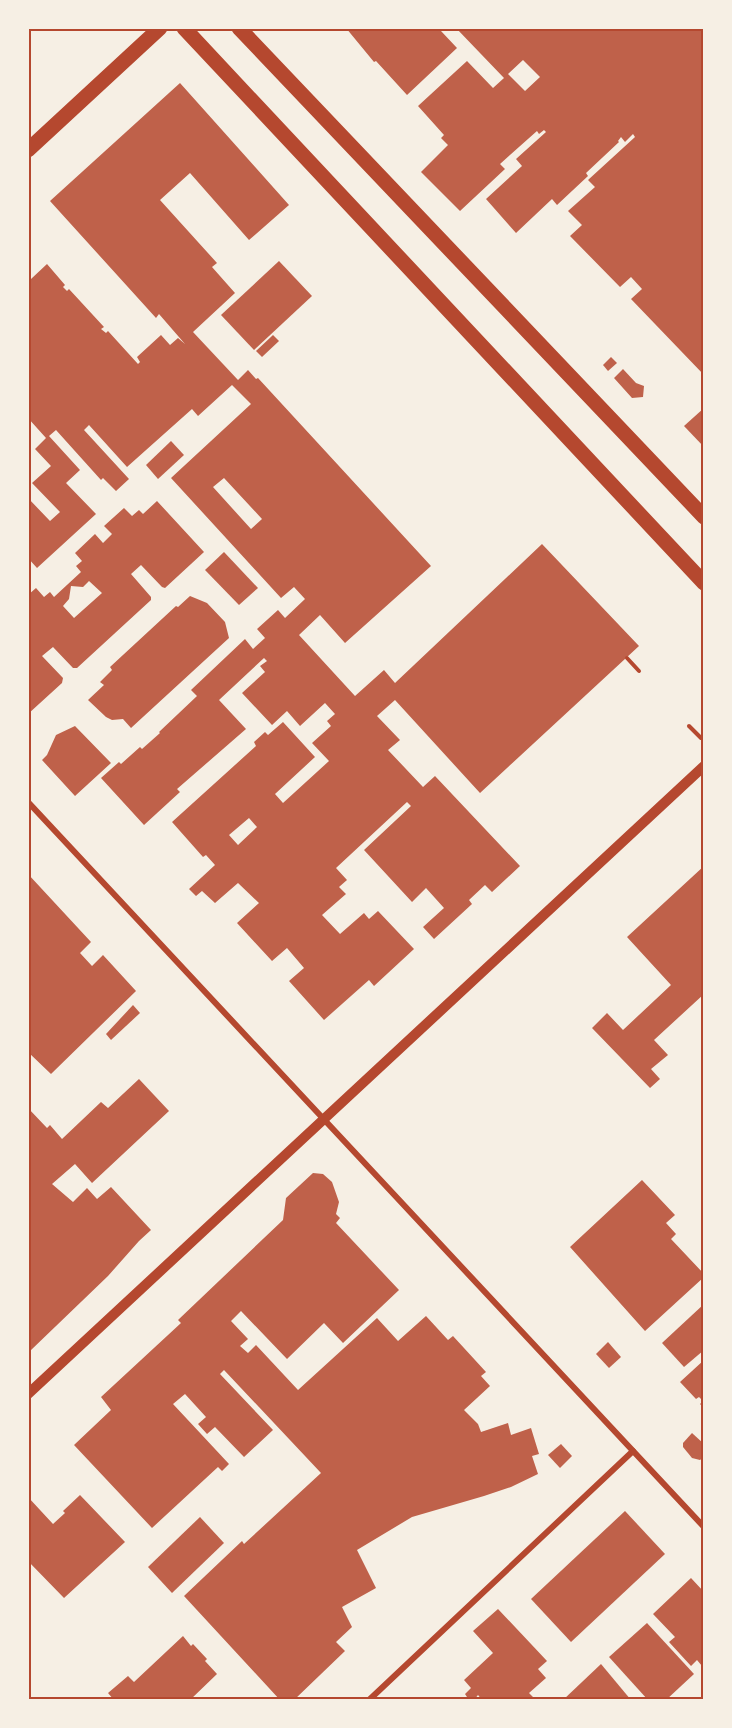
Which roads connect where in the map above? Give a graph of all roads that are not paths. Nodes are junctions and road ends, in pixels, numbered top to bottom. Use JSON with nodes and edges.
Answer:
{"nodes":[{"id":1,"x":160,"y":28,"type":"edge"},
{"id":2,"x":184,"y":28,"type":"edge"},
{"id":3,"x":239,"y":28,"type":"edge"},
{"id":4,"x":28,"y":150,"type":"edge"},
{"id":5,"x":704,"y":517,"type":"edge"},
{"id":6,"x":704,"y":583,"type":"edge"},
{"id":7,"x":704,"y":766,"type":"edge"},
{"id":8,"x":28,"y":802,"type":"edge"},
{"id":9,"x":324,"y":1118,"type":"junction"},
{"id":10,"x":28,"y":1394,"type":"edge"},
{"id":11,"x":633,"y":1451,"type":"junction"},
{"id":12,"x":704,"y":1527,"type":"edge"},
{"id":13,"x":369,"y":1700,"type":"edge"}],
"edges":[{"from":1,"to":4,"type":"main road"},
{"from":2,"to":6,"type":"main road"},
{"from":3,"to":5,"type":"main road"},
{"from":7,"to":9,"type":"street"},
{"from":8,"to":9,"type":"street"},
{"from":9,"to":10,"type":"street"},
{"from":9,"to":11,"type":"street"},
{"from":11,"to":12,"type":"street"},
{"from":11,"to":13,"type":"street"}]}
